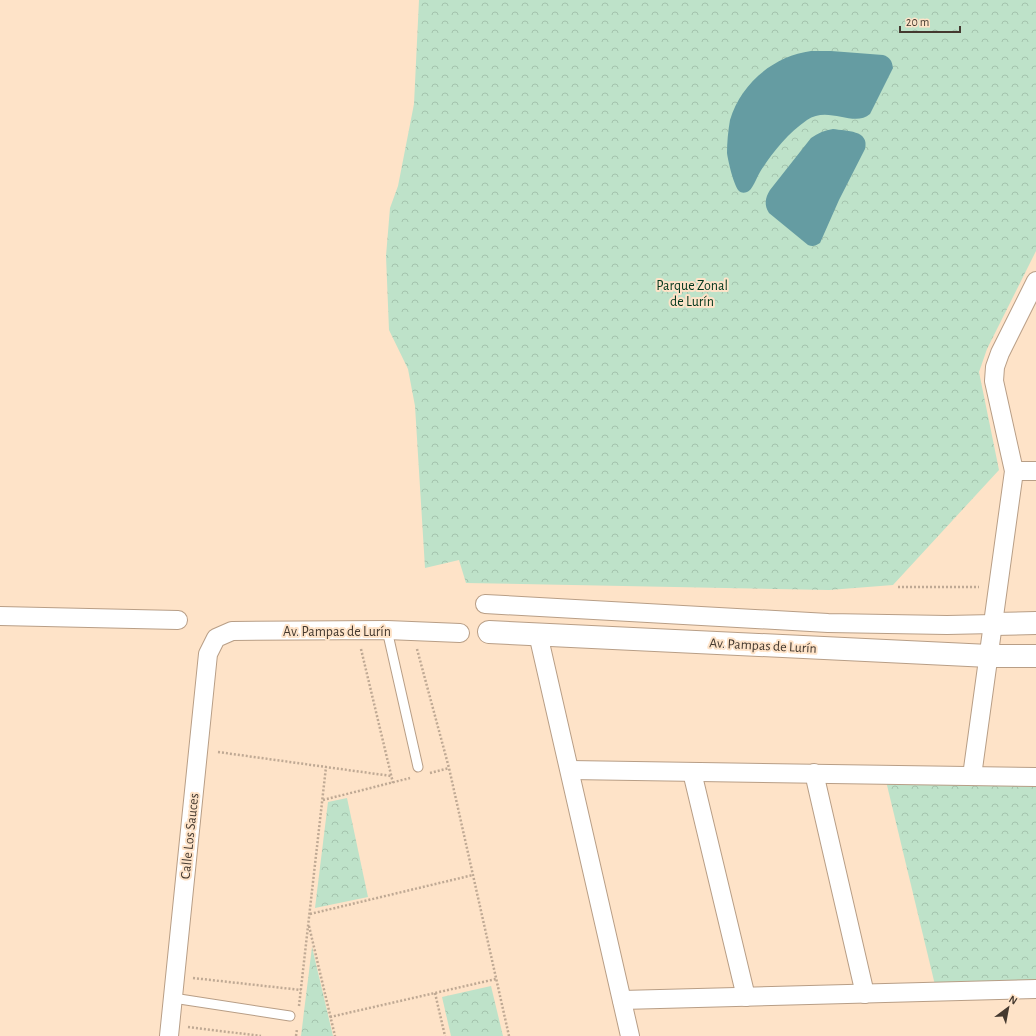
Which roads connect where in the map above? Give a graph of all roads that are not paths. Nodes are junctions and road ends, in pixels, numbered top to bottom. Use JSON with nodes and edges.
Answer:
{"nodes":[{"id":1,"x":1036,"y":281,"type":"edge"},
{"id":2,"x":1014,"y":471,"type":"junction"},
{"id":3,"x":1036,"y":471,"type":"edge"},
{"id":4,"x":485,"y":604,"type":"dead end"},
{"id":5,"x":0,"y":616,"type":"edge"},
{"id":6,"x":178,"y":620,"type":"dead end"},
{"id":7,"x":1036,"y":623,"type":"edge"},
{"id":8,"x":994,"y":624,"type":"junction"},
{"id":9,"x":386,"y":630,"type":"junction"},
{"id":10,"x":489,"y":632,"type":"dead end"},
{"id":11,"x":460,"y":633,"type":"dead end"},
{"id":12,"x":538,"y":634,"type":"junction"},
{"id":13,"x":216,"y":638,"type":"joint"},
{"id":14,"x":989,"y":656,"type":"junction"},
{"id":15,"x":1036,"y":656,"type":"edge"},
{"id":16,"x":418,"y":767,"type":"dead end"},
{"id":17,"x":570,"y":770,"type":"junction"},
{"id":18,"x":692,"y":772,"type":"junction"},
{"id":19,"x":814,"y":774,"type":"junction"},
{"id":20,"x":972,"y":776,"type":"junction"},
{"id":21,"x":1036,"y":777,"type":"edge"},
{"id":22,"x":1036,"y":990,"type":"edge"},
{"id":23,"x":866,"y":994,"type":"junction"},
{"id":24,"x":746,"y":997,"type":"junction"},
{"id":25,"x":173,"y":998,"type":"junction"},
{"id":26,"x":622,"y":1000,"type":"junction"},
{"id":27,"x":294,"y":1014,"type":"road end"},
{"id":28,"x":169,"y":1036,"type":"edge"},
{"id":29,"x":630,"y":1036,"type":"edge"}],
"edges":[{"from":1,"to":2,"type":"street"},
{"from":2,"to":3,"type":"street"},
{"from":2,"to":8,"type":"street"},
{"from":4,"to":8,"type":"street"},
{"from":5,"to":6,"type":"street"},
{"from":7,"to":8,"type":"street"},
{"from":8,"to":14,"type":"street"},
{"from":9,"to":11,"type":"street","name":"Av. Pampas de Lurín"},
{"from":9,"to":13,"type":"street","name":"Av. Pampas de Lurín"},
{"from":9,"to":16,"type":"lane"},
{"from":10,"to":12,"type":"street","name":"Av. Pampas de Lurín"},
{"from":12,"to":14,"type":"street","name":"Av. Pampas de Lurín"},
{"from":12,"to":17,"type":"street"},
{"from":13,"to":25,"type":"street","name":"Calle Los Sauces"},
{"from":14,"to":15,"type":"street","name":"Av. Pampas de Lurín"},
{"from":14,"to":20,"type":"street"},
{"from":17,"to":18,"type":"street"},
{"from":17,"to":26,"type":"street"},
{"from":18,"to":19,"type":"street"},
{"from":18,"to":24,"type":"street"},
{"from":19,"to":20,"type":"street"},
{"from":19,"to":23,"type":"street"},
{"from":20,"to":21,"type":"street"},
{"from":22,"to":23,"type":"street"},
{"from":23,"to":24,"type":"street"},
{"from":24,"to":26,"type":"street"},
{"from":25,"to":27,"type":"lane"},
{"from":25,"to":28,"type":"street","name":"Calle Los Sauces"},
{"from":26,"to":29,"type":"street"}]}
